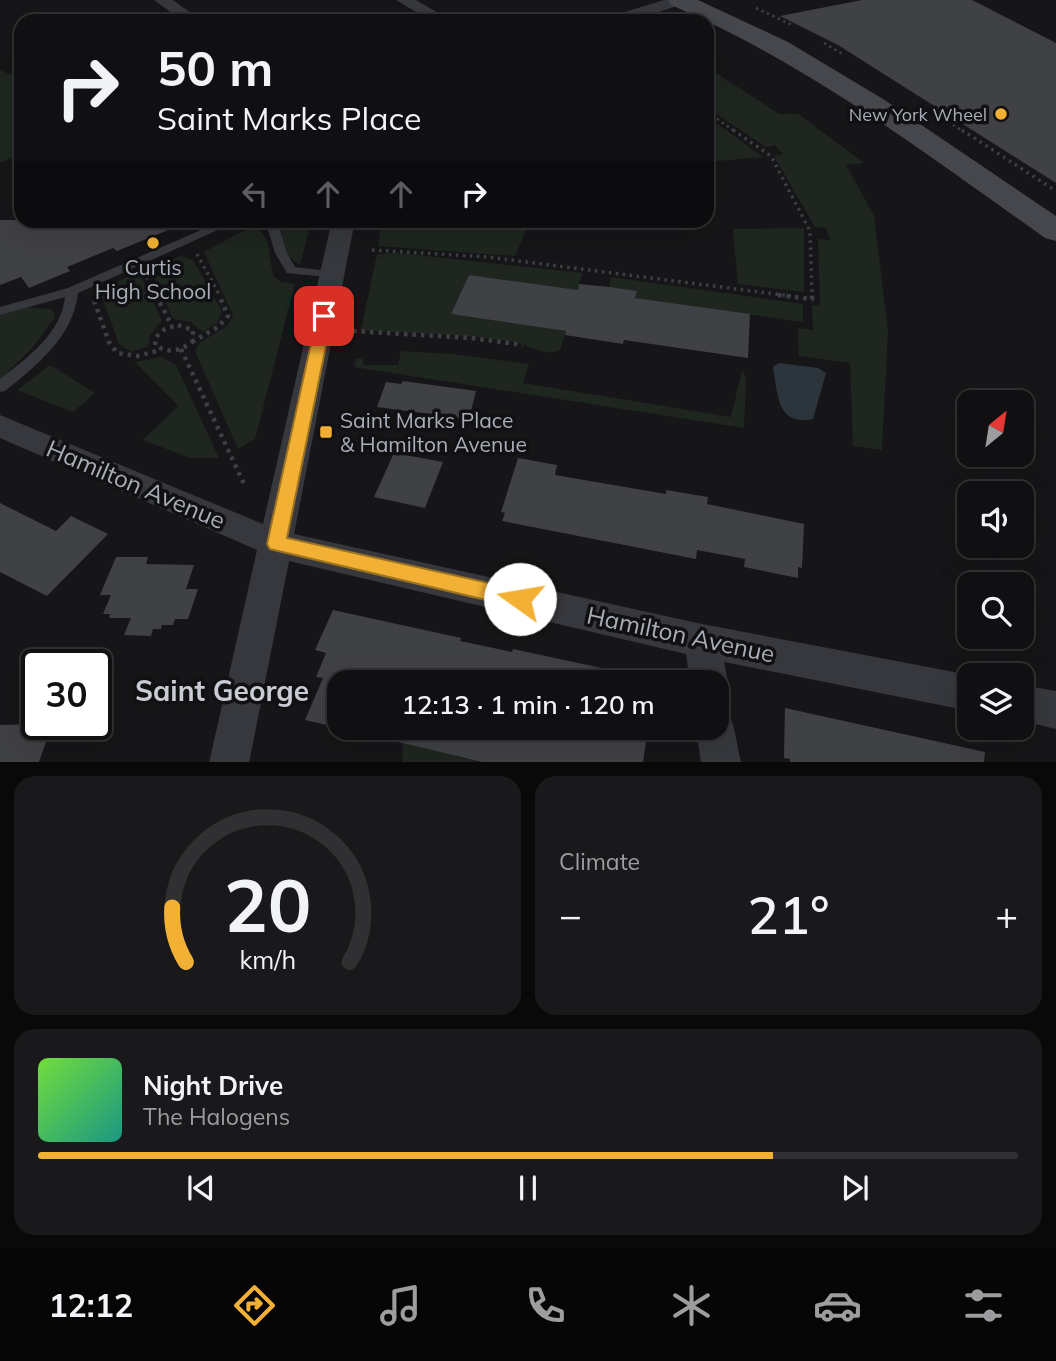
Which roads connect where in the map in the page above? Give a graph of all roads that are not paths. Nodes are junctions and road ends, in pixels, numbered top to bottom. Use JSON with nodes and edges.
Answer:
{"nodes":[{"id":1,"x":162,"y":0,"type":"edge"},
{"id":2,"x":404,"y":0,"type":"edge"},
{"id":3,"x":679,"y":0,"type":"edge"},
{"id":4,"x":706,"y":0,"type":"edge"},
{"id":5,"x":183,"y":14,"type":"edge"},
{"id":6,"x":431,"y":14,"type":"edge"},
{"id":7,"x":636,"y":14,"type":"edge"},
{"id":8,"x":712,"y":14,"type":"edge"},
{"id":9,"x":714,"y":15,"type":"edge"},
{"id":10,"x":1056,"y":210,"type":"edge"},
{"id":11,"x":217,"y":228,"type":"edge"},
{"id":12,"x":273,"y":228,"type":"edge"},
{"id":13,"x":342,"y":228,"type":"edge"},
{"id":14,"x":1056,"y":231,"type":"edge"},
{"id":15,"x":333,"y":275,"type":"junction"},
{"id":16,"x":72,"y":291,"type":"junction"},
{"id":17,"x":0,"y":311,"type":"edge"},
{"id":18,"x":0,"y":387,"type":"edge"},
{"id":19,"x":0,"y":425,"type":"edge"},
{"id":20,"x":277,"y":544,"type":"junction"},
{"id":21,"x":702,"y":640,"type":"junction"},
{"id":22,"x":707,"y":670,"type":"edge"},
{"id":23,"x":957,"y":690,"type":"edge"},
{"id":24,"x":1034,"y":705,"type":"edge"},
{"id":25,"x":1056,"y":710,"type":"edge"},
{"id":26,"x":717,"y":740,"type":"edge"},
{"id":27,"x":229,"y":762,"type":"edge"},
{"id":28,"x":721,"y":762,"type":"edge"}],
"edges":[{"from":1,"to":5,"type":"street"},
{"from":2,"to":6,"type":"street"},
{"from":3,"to":7,"type":"street"},
{"from":3,"to":8,"type":"main road"},
{"from":4,"to":10,"type":"main road"},
{"from":9,"to":14,"type":"main road"},
{"from":11,"to":16,"type":"lane"},
{"from":12,"to":15,"type":"lane"},
{"from":13,"to":15,"type":"street"},
{"from":15,"to":20,"type":"street"},
{"from":16,"to":17,"type":"lane"},
{"from":16,"to":18,"type":"lane"},
{"from":19,"to":20,"type":"street","name":"Hamilton Avenue"},
{"from":20,"to":21,"type":"street","name":"Hamilton Avenue"},
{"from":20,"to":27,"type":"street"},
{"from":21,"to":22,"type":"street"},
{"from":21,"to":23,"type":"street","name":"Hamilton Avenue"},
{"from":24,"to":25,"type":"street"},
{"from":26,"to":28,"type":"street"}]}
